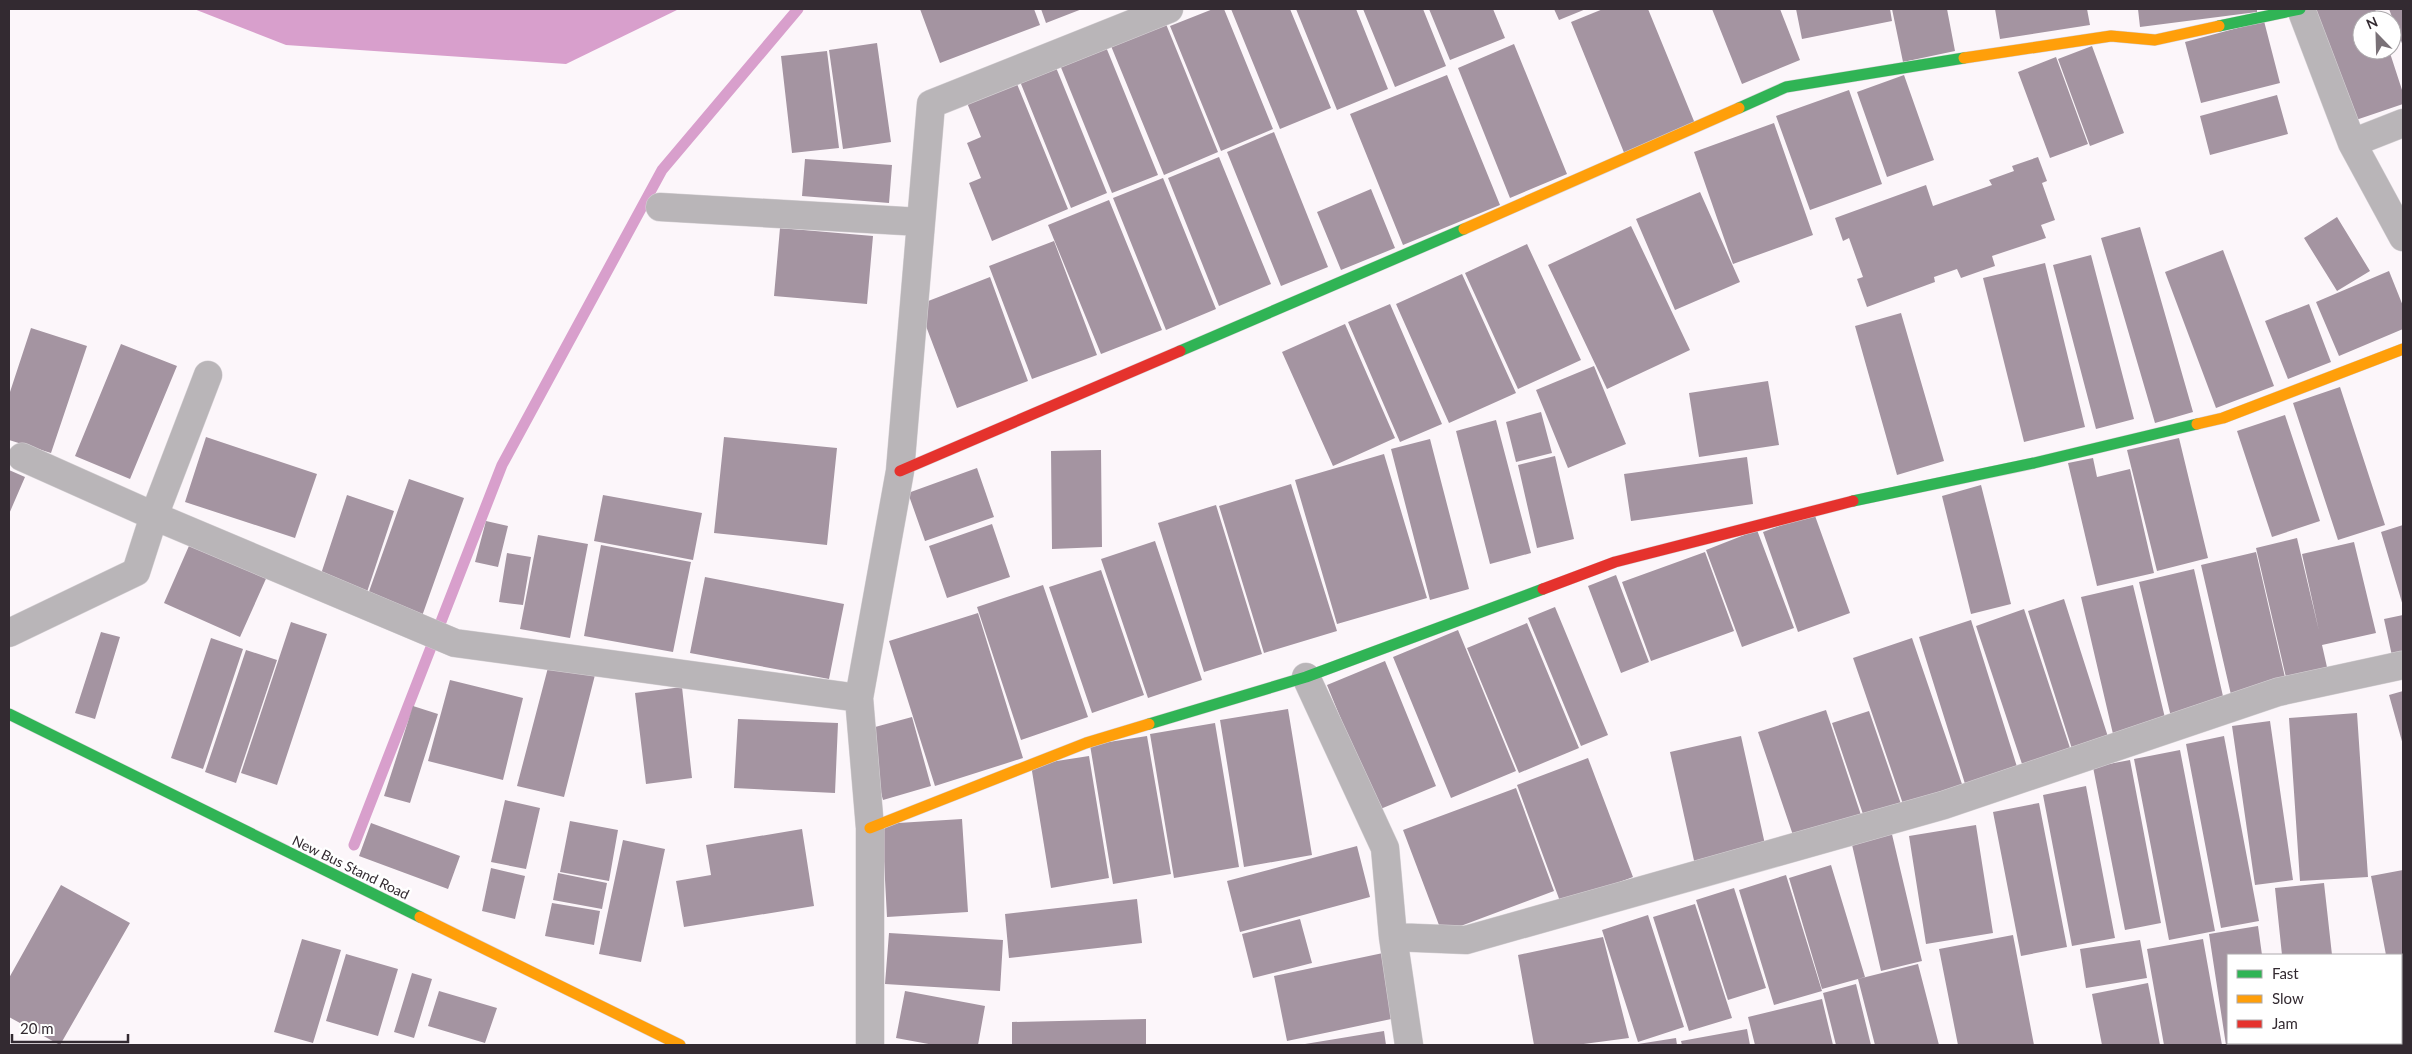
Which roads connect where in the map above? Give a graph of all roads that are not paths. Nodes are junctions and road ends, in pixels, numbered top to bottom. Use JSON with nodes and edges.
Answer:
{"nodes":[{"id":1,"x":1168,"y":9,"type":"edge"},
{"id":2,"x":2301,"y":9,"type":"edge"},
{"id":3,"x":2403,"y":123,"type":"edge"},
{"id":4,"x":2352,"y":143,"type":"junction"},
{"id":5,"x":660,"y":207,"type":"dead end"},
{"id":6,"x":921,"y":222,"type":"junction"},
{"id":7,"x":2403,"y":237,"type":"edge"},
{"id":8,"x":2403,"y":349,"type":"edge"},
{"id":9,"x":208,"y":375,"type":"dead end"},
{"id":10,"x":22,"y":457,"type":"dead end"},
{"id":11,"x":900,"y":470,"type":"junction"},
{"id":12,"x":154,"y":516,"type":"junction"},
{"id":13,"x":9,"y":633,"type":"edge"},
{"id":14,"x":2403,"y":665,"type":"edge"},
{"id":15,"x":1306,"y":676,"type":"junction"},
{"id":16,"x":859,"y":698,"type":"junction"},
{"id":17,"x":9,"y":714,"type":"edge"},
{"id":18,"x":870,"y":828,"type":"junction"},
{"id":19,"x":1393,"y":937,"type":"junction"},
{"id":20,"x":680,"y":1045,"type":"edge"},
{"id":21,"x":870,"y":1045,"type":"edge"},
{"id":22,"x":1409,"y":1045,"type":"edge"}],
"edges":[{"from":1,"to":6,"type":"street"},
{"from":2,"to":4,"type":"street"},
{"from":2,"to":11,"type":"main road"},
{"from":3,"to":4,"type":"street"},
{"from":4,"to":7,"type":"street"},
{"from":5,"to":6,"type":"street"},
{"from":6,"to":11,"type":"street"},
{"from":8,"to":15,"type":"main road"},
{"from":9,"to":12,"type":"street"},
{"from":10,"to":12,"type":"street"},
{"from":11,"to":16,"type":"street"},
{"from":12,"to":13,"type":"street"},
{"from":12,"to":16,"type":"street"},
{"from":14,"to":19,"type":"street"},
{"from":15,"to":18,"type":"main road"},
{"from":15,"to":19,"type":"street"},
{"from":16,"to":18,"type":"street"},
{"from":17,"to":20,"type":"main road","name":"New Bus Stand Road"},
{"from":18,"to":21,"type":"street"},
{"from":19,"to":22,"type":"street"}]}
